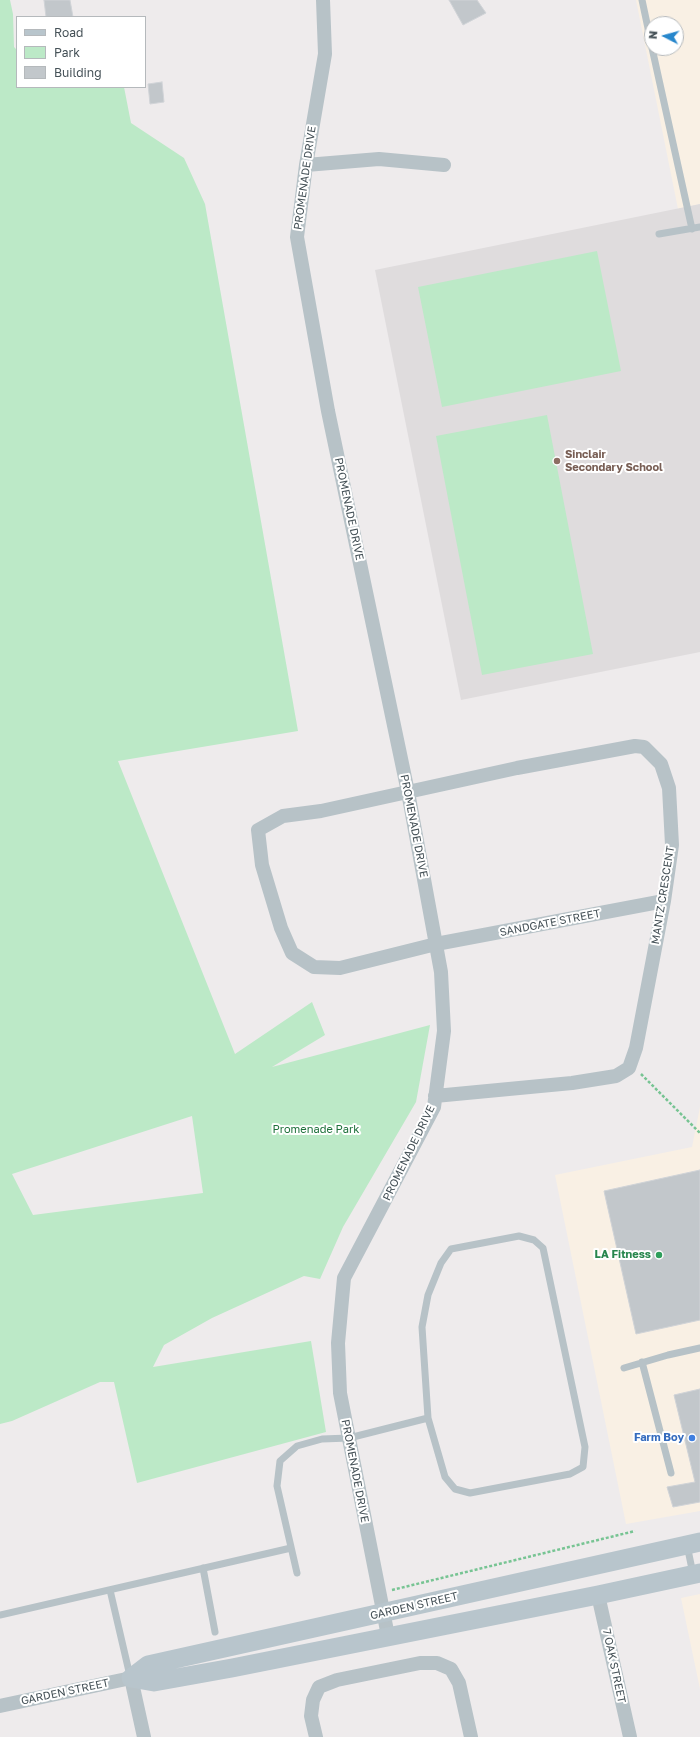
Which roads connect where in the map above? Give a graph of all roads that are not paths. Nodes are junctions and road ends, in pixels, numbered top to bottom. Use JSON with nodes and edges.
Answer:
{"nodes":[{"id":1,"x":323,"y":0,"type":"edge"},
{"id":2,"x":642,"y":0,"type":"edge"},
{"id":3,"x":645,"y":16,"type":"edge"},
{"id":4,"x":654,"y":56,"type":"edge"},
{"id":5,"x":444,"y":164,"type":"dead end"},
{"id":6,"x":306,"y":165,"type":"junction"},
{"id":7,"x":700,"y":227,"type":"edge"},
{"id":8,"x":692,"y":229,"type":"junction"},
{"id":9,"x":659,"y":234,"type":"dead end"},
{"id":10,"x":408,"y":792,"type":"junction"},
{"id":11,"x":664,"y":901,"type":"junction"},
{"id":12,"x":436,"y":944,"type":"junction"},
{"id":13,"x":435,"y":1096,"type":"junction"},
{"id":14,"x":700,"y":1348,"type":"edge"},
{"id":15,"x":642,"y":1362,"type":"junction"},
{"id":16,"x":624,"y":1368,"type":"dead end"},
{"id":17,"x":428,"y":1418,"type":"junction"},
{"id":18,"x":348,"y":1438,"type":"junction"},
{"id":19,"x":671,"y":1473,"type":"dead end"},
{"id":20,"x":694,"y":1543,"type":"edge"},
{"id":21,"x":291,"y":1548,"type":"junction"},
{"id":22,"x":203,"y":1568,"type":"junction"},
{"id":23,"x":297,"y":1573,"type":"dead end"},
{"id":24,"x":697,"y":1573,"type":"edge"},
{"id":25,"x":110,"y":1590,"type":"junction"},
{"id":26,"x":598,"y":1595,"type":"junction"},
{"id":27,"x":382,"y":1614,"type":"junction"},
{"id":28,"x":0,"y":1615,"type":"edge"},
{"id":29,"x":216,"y":1632,"type":"dead end"},
{"id":30,"x":388,"y":1636,"type":"junction"},
{"id":31,"x":131,"y":1678,"type":"junction"},
{"id":32,"x":0,"y":1706,"type":"edge"},
{"id":33,"x":144,"y":1737,"type":"edge"},
{"id":34,"x":316,"y":1737,"type":"edge"},
{"id":35,"x":471,"y":1737,"type":"edge"},
{"id":36,"x":630,"y":1737,"type":"edge"}],
"edges":[{"from":1,"to":6,"type":"street","name":"PROMENADE DRIVE"},
{"from":2,"to":3,"type":"lane"},
{"from":4,"to":8,"type":"lane"},
{"from":5,"to":6,"type":"street"},
{"from":6,"to":10,"type":"street","name":"PROMENADE DRIVE"},
{"from":7,"to":8,"type":"lane"},
{"from":8,"to":9,"type":"lane"},
{"from":10,"to":11,"type":"street","name":"MANTZ CRESCENT"},
{"from":10,"to":12,"type":"street","name":"PROMENADE DRIVE"},
{"from":10,"to":12,"type":"street","name":"SANDGATE STREET"},
{"from":11,"to":12,"type":"street","name":"SANDGATE STREET"},
{"from":11,"to":13,"type":"street","name":"MANTZ CRESCENT"},
{"from":12,"to":13,"type":"street","name":"PROMENADE DRIVE"},
{"from":13,"to":18,"type":"street","name":"PROMENADE DRIVE"},
{"from":14,"to":15,"type":"lane"},
{"from":15,"to":16,"type":"lane"},
{"from":15,"to":19,"type":"lane"},
{"from":17,"to":17,"type":"lane"},
{"from":17,"to":18,"type":"lane"},
{"from":18,"to":21,"type":"lane"},
{"from":18,"to":27,"type":"street","name":"PROMENADE DRIVE"},
{"from":20,"to":24,"type":"lane"},
{"from":20,"to":27,"type":"street","name":"GARDEN STREET"},
{"from":21,"to":22,"type":"lane"},
{"from":21,"to":23,"type":"lane"},
{"from":22,"to":25,"type":"lane"},
{"from":22,"to":29,"type":"lane"},
{"from":24,"to":26,"type":"street","name":"GARDEN STREET"},
{"from":25,"to":28,"type":"lane"},
{"from":25,"to":31,"type":"lane"},
{"from":26,"to":30,"type":"street","name":"GARDEN STREET"},
{"from":26,"to":36,"type":"street","name":"7 OAK STREET"},
{"from":27,"to":30,"type":"street","name":"PROMENADE DRIVE"},
{"from":27,"to":31,"type":"street","name":"GARDEN STREET"},
{"from":30,"to":31,"type":"street","name":"GARDEN STREET"},
{"from":31,"to":32,"type":"street","name":"GARDEN STREET"},
{"from":31,"to":33,"type":"street"},
{"from":34,"to":35,"type":"street"}]}
